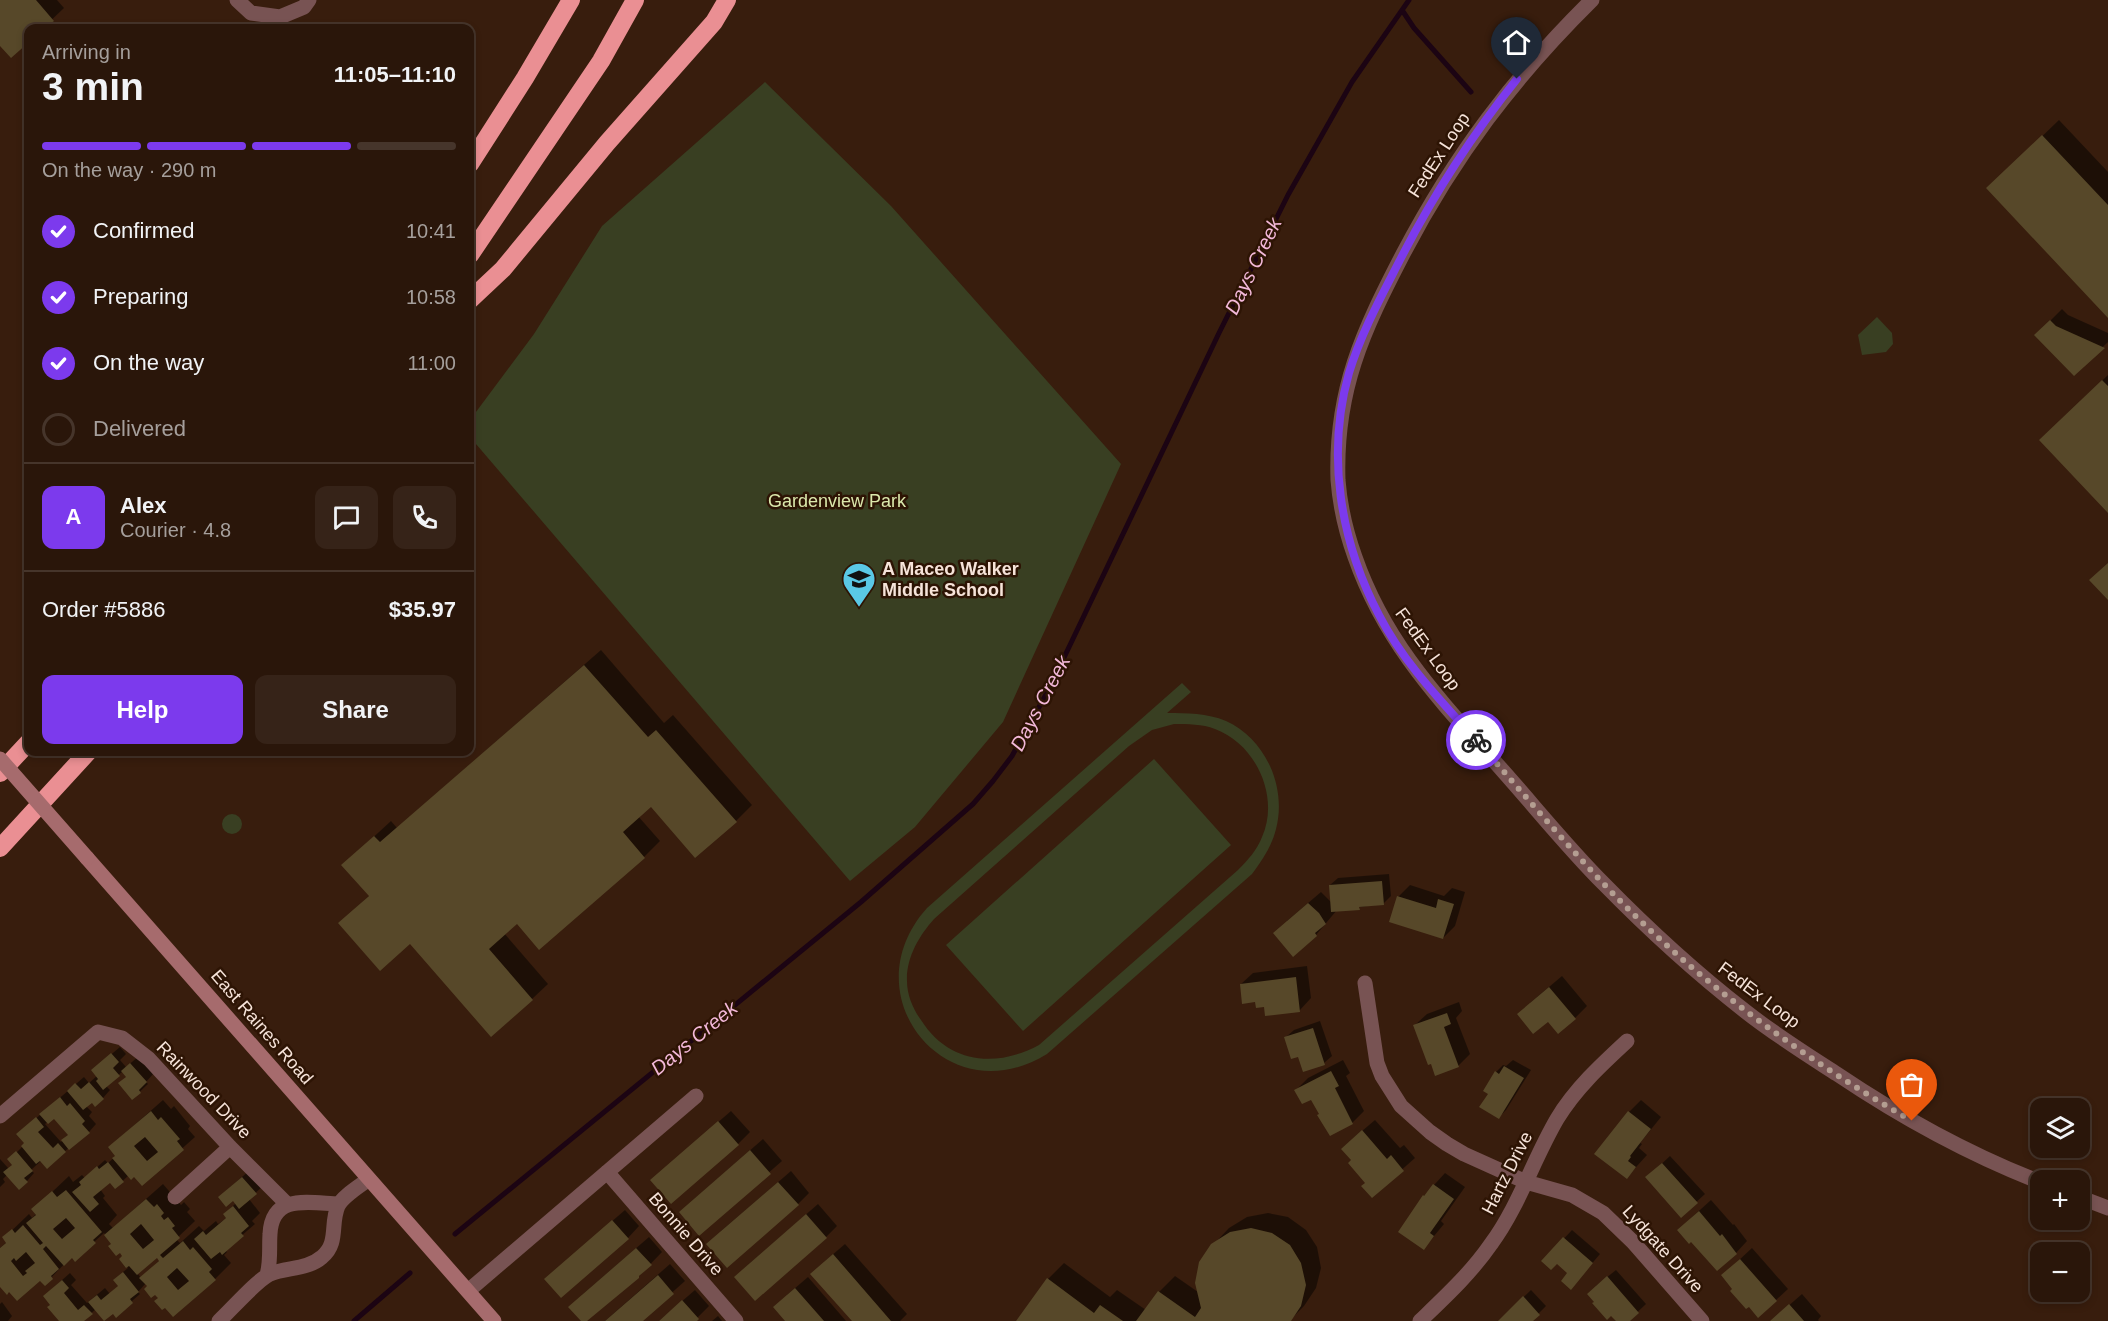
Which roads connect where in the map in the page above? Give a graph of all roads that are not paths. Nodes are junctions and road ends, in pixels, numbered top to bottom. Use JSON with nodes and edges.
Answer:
{"nodes":[{"id":1,"x":237,"y":0,"type":"edge"},
{"id":2,"x":309,"y":0,"type":"edge"},
{"id":3,"x":571,"y":0,"type":"edge"},
{"id":4,"x":635,"y":0,"type":"edge"},
{"id":5,"x":727,"y":0,"type":"edge"},
{"id":6,"x":1592,"y":0,"type":"edge"},
{"id":7,"x":474,"y":158,"type":"edge"},
{"id":8,"x":474,"y":249,"type":"edge"},
{"id":9,"x":474,"y":296,"type":"edge"},
{"id":10,"x":24,"y":747,"type":"edge"},
{"id":11,"x":84,"y":756,"type":"edge"},
{"id":12,"x":0,"y":759,"type":"edge"},
{"id":13,"x":0,"y":773,"type":"edge"},
{"id":14,"x":0,"y":848,"type":"edge"},
{"id":15,"x":1365,"y":983,"type":"dead end"},
{"id":16,"x":1627,"y":1041,"type":"dead end"},
{"id":17,"x":696,"y":1096,"type":"dead end"},
{"id":18,"x":0,"y":1116,"type":"edge"},
{"id":19,"x":230,"y":1147,"type":"junction"},
{"id":20,"x":607,"y":1172,"type":"junction"},
{"id":21,"x":2030,"y":1178,"type":"edge"},
{"id":22,"x":369,"y":1179,"type":"junction"},
{"id":23,"x":1526,"y":1182,"type":"junction"},
{"id":24,"x":175,"y":1197,"type":"dead end"},
{"id":25,"x":2090,"y":1201,"type":"edge"},
{"id":26,"x":287,"y":1204,"type":"junction"},
{"id":27,"x":339,"y":1204,"type":"junction"},
{"id":28,"x":2108,"y":1208,"type":"edge"},
{"id":29,"x":267,"y":1275,"type":"junction"},
{"id":30,"x":468,"y":1291,"type":"junction"},
{"id":31,"x":219,"y":1321,"type":"edge"},
{"id":32,"x":494,"y":1321,"type":"edge"},
{"id":33,"x":736,"y":1321,"type":"edge"},
{"id":34,"x":1420,"y":1321,"type":"edge"},
{"id":35,"x":1702,"y":1321,"type":"edge"}],
"edges":[{"from":1,"to":2,"type":"street"},
{"from":3,"to":7,"type":"highway"},
{"from":4,"to":8,"type":"highway"},
{"from":5,"to":9,"type":"highway"},
{"from":6,"to":21,"type":"street","name":"FedEx Loop"},
{"from":10,"to":13,"type":"highway"},
{"from":11,"to":14,"type":"highway"},
{"from":12,"to":22,"type":"main road","name":"East Raines Road","bridge":true},
{"from":15,"to":23,"type":"street","name":"Lydgate Drive"},
{"from":16,"to":23,"type":"street","name":"Hartz Drive"},
{"from":17,"to":20,"type":"street"},
{"from":18,"to":19,"type":"street","name":"Rainwood Drive"},
{"from":19,"to":24,"type":"street"},
{"from":19,"to":26,"type":"street","name":"Rainwood Drive"},
{"from":20,"to":30,"type":"street"},
{"from":20,"to":33,"type":"street","name":"Bonnie Drive"},
{"from":22,"to":27,"type":"street"},
{"from":22,"to":30,"type":"main road","name":"East Raines Road"},
{"from":23,"to":34,"type":"street","name":"Hartz Drive"},
{"from":23,"to":35,"type":"street","name":"Lydgate Drive"},
{"from":25,"to":28,"type":"street"},
{"from":26,"to":27,"type":"street"},
{"from":26,"to":29,"type":"street"},
{"from":27,"to":29,"type":"street"},
{"from":29,"to":31,"type":"street"},
{"from":30,"to":32,"type":"main road","name":"East Raines Road"}]}
